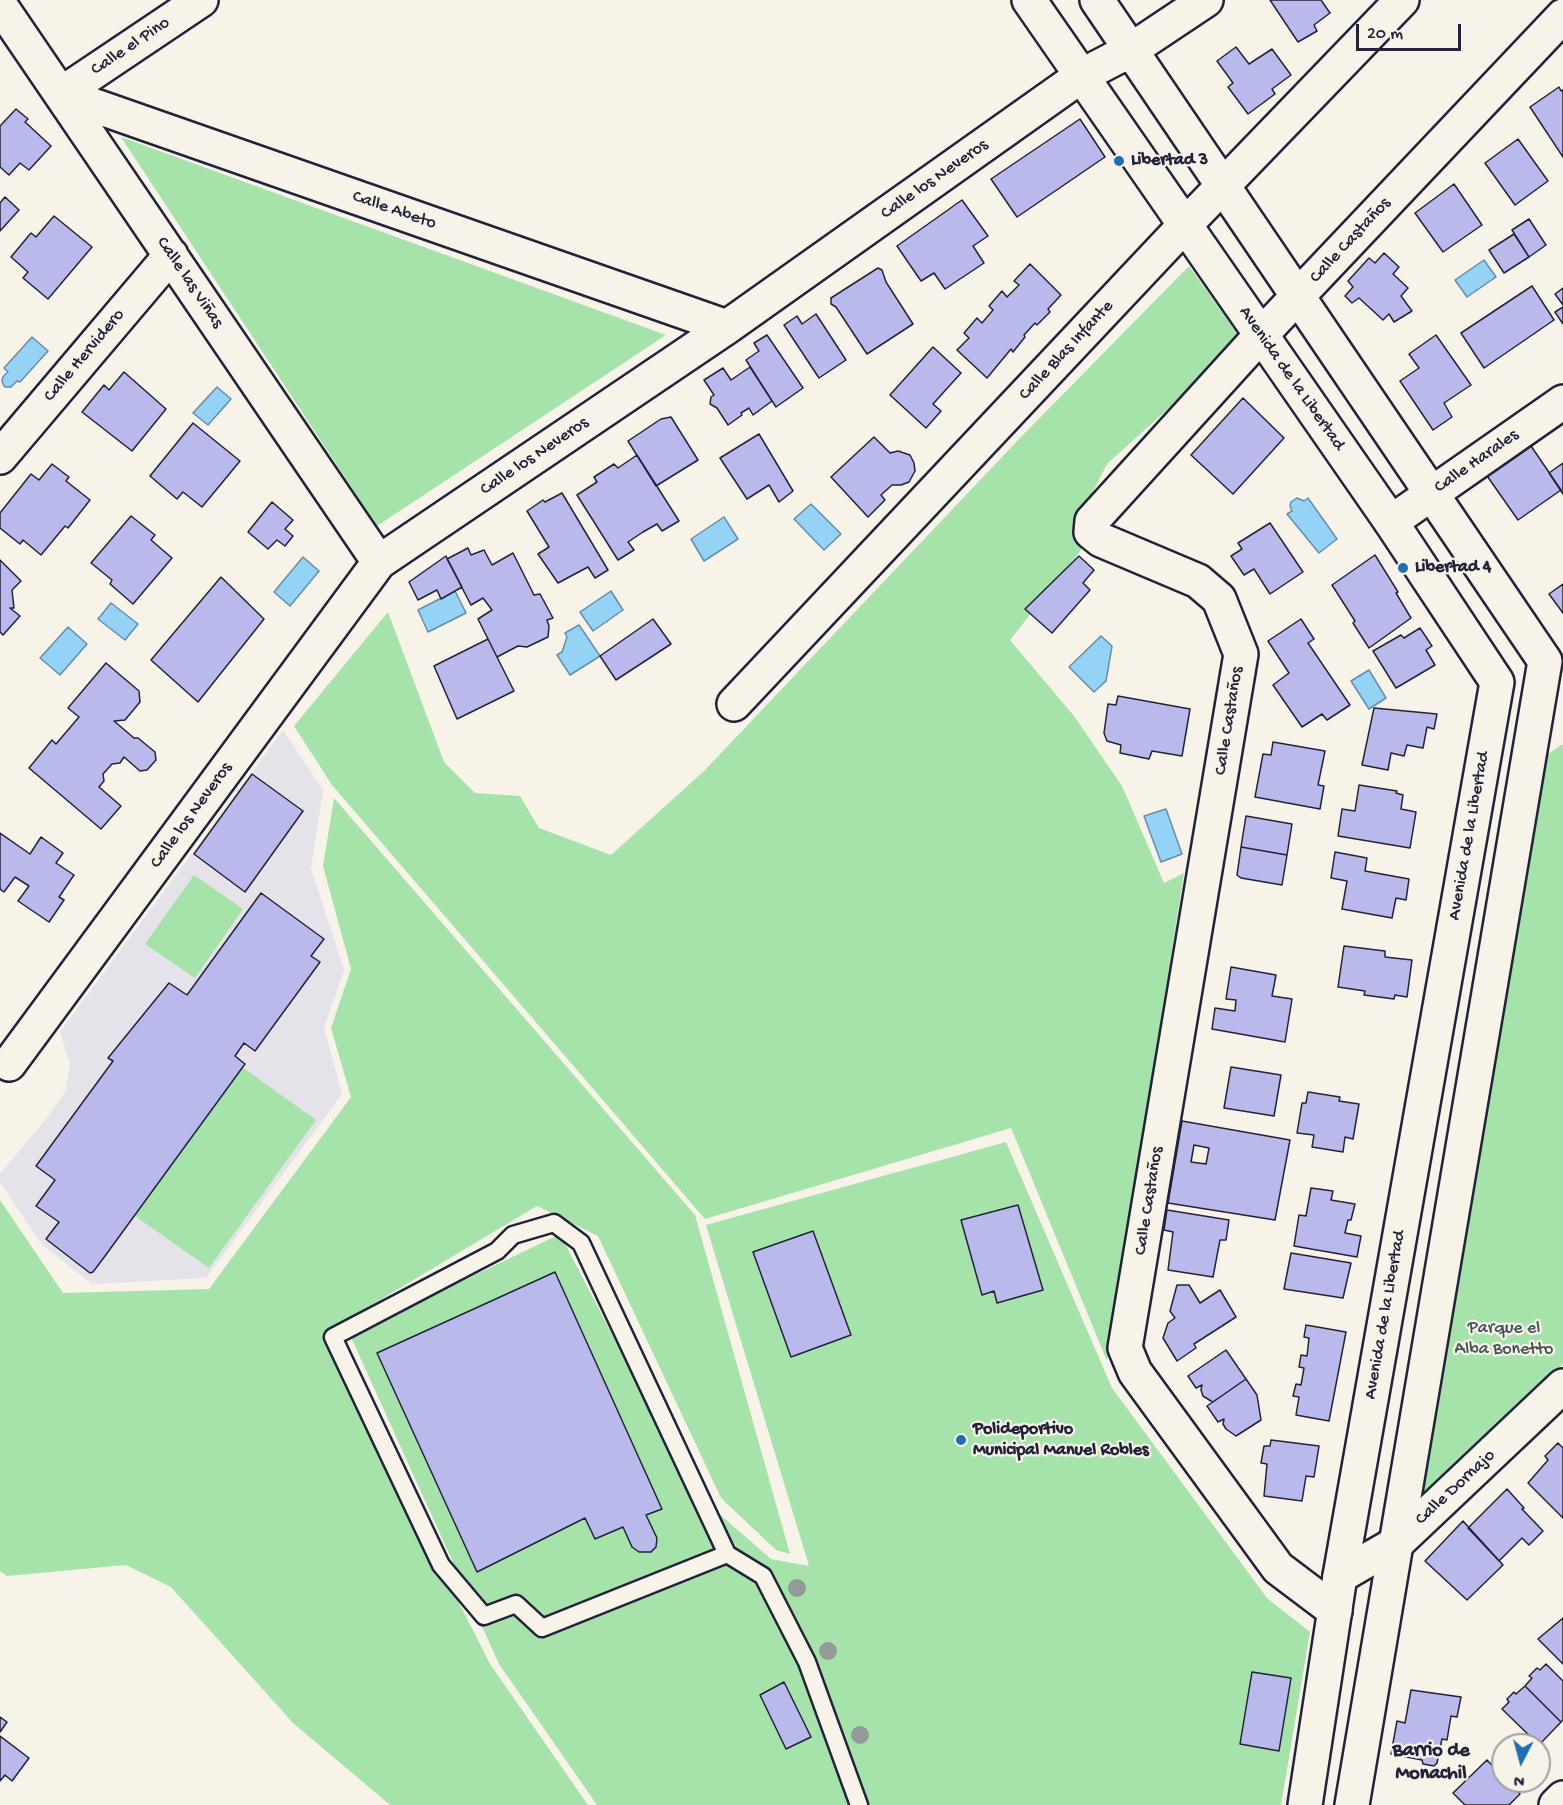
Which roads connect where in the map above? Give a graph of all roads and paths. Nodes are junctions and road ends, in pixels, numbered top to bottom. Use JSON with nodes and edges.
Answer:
{"nodes":[{"id":1,"x":201,"y":0,"type":"edge"},
{"id":2,"x":1029,"y":0,"type":"edge"},
{"id":3,"x":1097,"y":0,"type":"edge"},
{"id":4,"x":1206,"y":0,"type":"edge"},
{"id":5,"x":1402,"y":0,"type":"edge"},
{"id":6,"x":0,"y":5,"type":"edge"},
{"id":7,"x":1563,"y":16,"type":"edge"},
{"id":8,"x":1131,"y":50,"type":"junction"},
{"id":9,"x":1082,"y":76,"type":"junction"},
{"id":10,"x":61,"y":94,"type":"junction"},
{"id":11,"x":1224,"y":186,"type":"junction"},
{"id":12,"x":1185,"y":225,"type":"junction"},
{"id":13,"x":171,"y":255,"type":"junction"},
{"id":14,"x":1298,"y":297,"type":"junction"},
{"id":15,"x":727,"y":327,"type":"junction"},
{"id":16,"x":1261,"y":335,"type":"junction"},
{"id":17,"x":1563,"y":402,"type":"edge"},
{"id":18,"x":0,"y":457,"type":"edge"},
{"id":19,"x":1432,"y":494,"type":"junction"},
{"id":20,"x":1391,"y":522,"type":"junction"},
{"id":21,"x":379,"y":562,"type":"junction"},
{"id":22,"x":1497,"y":682,"type":"junction"},
{"id":23,"x":1552,"y":693,"type":"edge"},
{"id":24,"x":734,"y":704,"type":"dead end"},
{"id":25,"x":9,"y":1064,"type":"dead end"},
{"id":26,"x":1563,"y":1386,"type":"edge"},
{"id":27,"x":1397,"y":1543,"type":"junction"},
{"id":28,"x":727,"y":1554,"type":"junction"},
{"id":29,"x":1340,"y":1576,"type":"junction"},
{"id":30,"x":1335,"y":1611,"type":"junction"},
{"id":31,"x":1563,"y":1798,"type":"edge"},
{"id":32,"x":859,"y":1805,"type":"edge"},
{"id":33,"x":1305,"y":1805,"type":"edge"},
{"id":34,"x":1352,"y":1805,"type":"edge"},
{"id":35,"x":1556,"y":1805,"type":"edge"}],
"edges":[{"from":1,"to":10,"type":"street","name":"Calle el Pino"},
{"from":2,"to":9,"type":"street","name":"Avenida de la Libertad"},
{"from":3,"to":8,"type":"street"},
{"from":4,"to":8,"type":"street","name":"Calle los Neveros"},
{"from":5,"to":11,"type":"street","name":"Calle Blas Infante"},
{"from":6,"to":10,"type":"street","name":"Calle las Viñas"},
{"from":7,"to":14,"type":"street","name":"Calle Castaños"},
{"from":8,"to":9,"type":"street","name":"Calle los Neveros"},
{"from":8,"to":11,"type":"street"},
{"from":9,"to":12,"type":"street","name":"Avenida de la Libertad"},
{"from":9,"to":15,"type":"street","name":"Calle los Neveros"},
{"from":10,"to":13,"type":"street","name":"Calle las Viñas"},
{"from":10,"to":15,"type":"street","name":"Calle Abeto"},
{"from":11,"to":12,"type":"street","name":"Calle Blas Infante"},
{"from":11,"to":14,"type":"street"},
{"from":12,"to":16,"type":"street","name":"Avenida de la Libertad"},
{"from":12,"to":24,"type":"street","name":"Calle Blas Infante"},
{"from":13,"to":18,"type":"street","name":"Calle Hervidero"},
{"from":13,"to":21,"type":"street","name":"Calle las Viñas"},
{"from":14,"to":16,"type":"street","name":"Calle Castaños"},
{"from":14,"to":19,"type":"street"},
{"from":15,"to":21,"type":"street","name":"Calle los Neveros"},
{"from":16,"to":20,"type":"street","name":"Avenida de la Libertad"},
{"from":16,"to":30,"type":"street","name":"Calle Castaños"},
{"from":17,"to":19,"type":"street","name":"Calle Harales"},
{"from":19,"to":20,"type":"street","name":"Calle Harales"},
{"from":19,"to":23,"type":"street"},
{"from":20,"to":22,"type":"street","name":"Avenida de la Libertad"},
{"from":21,"to":25,"type":"street","name":"Calle los Neveros"},
{"from":22,"to":23,"type":"street"},
{"from":22,"to":29,"type":"street","name":"Avenida de la Libertad"},
{"from":23,"to":27,"type":"street"},
{"from":26,"to":27,"type":"street","name":"Calle Dornajo"},
{"from":27,"to":29,"type":"street","name":"Calle Dornajo"},
{"from":27,"to":34,"type":"street"},
{"from":28,"to":28,"type":"lane"},
{"from":28,"to":32,"type":"lane"},
{"from":29,"to":30,"type":"street","name":"Avenida de la Libertad"},
{"from":30,"to":33,"type":"street","name":"Avenida de la Libertad"},
{"from":31,"to":35,"type":"street"}]}
